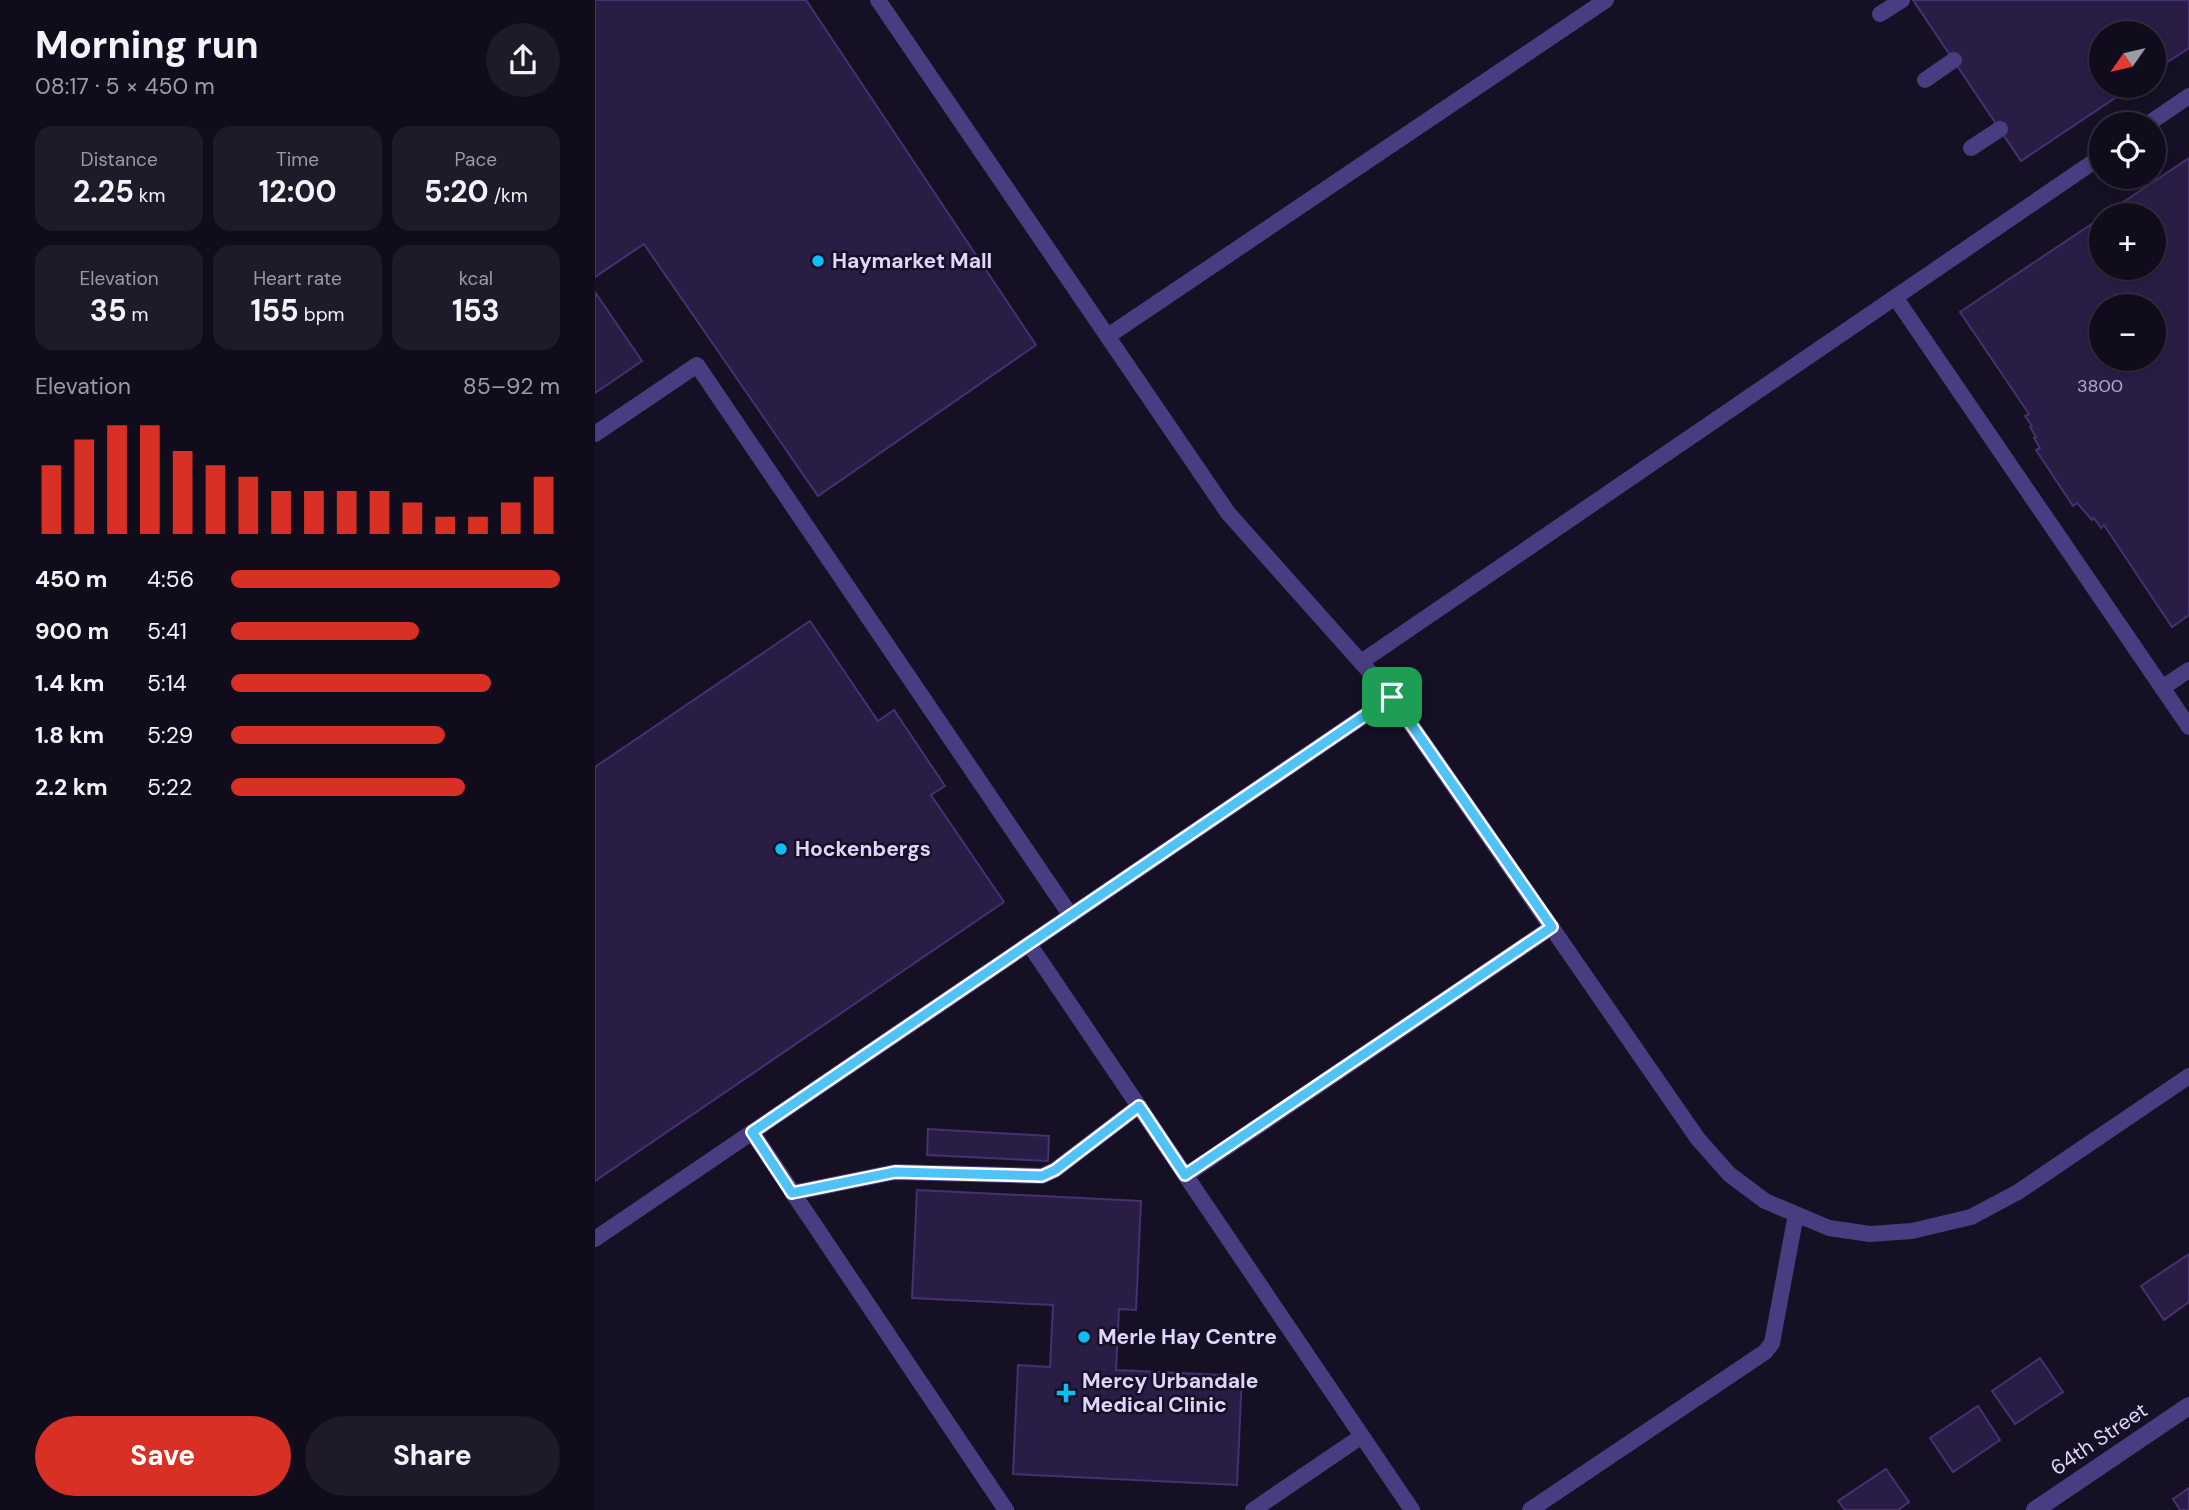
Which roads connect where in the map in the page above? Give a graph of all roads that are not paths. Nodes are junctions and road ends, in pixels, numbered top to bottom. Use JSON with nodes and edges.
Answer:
{"nodes":[{"id":1,"x":878,"y":0,"type":"edge"},
{"id":2,"x":1606,"y":0,"type":"edge"},
{"id":3,"x":1902,"y":0,"type":"edge"},
{"id":4,"x":1880,"y":14,"type":"dead end"},
{"id":5,"x":1954,"y":60,"type":"dead end"},
{"id":6,"x":1925,"y":80,"type":"dead end"},
{"id":7,"x":2189,"y":96,"type":"edge"},
{"id":8,"x":2166,"y":112,"type":"edge"},
{"id":9,"x":2000,"y":129,"type":"dead end"},
{"id":10,"x":1971,"y":148,"type":"dead end"},
{"id":11,"x":2089,"y":165,"type":"edge"},
{"id":12,"x":1895,"y":297,"type":"junction"},
{"id":13,"x":1108,"y":336,"type":"junction"},
{"id":14,"x":595,"y":434,"type":"edge"},
{"id":15,"x":1361,"y":662,"type":"junction"},
{"id":16,"x":2189,"y":670,"type":"edge"},
{"id":17,"x":2162,"y":688,"type":"junction"},
{"id":18,"x":1392,"y":697,"type":"junction"},
{"id":19,"x":2189,"y":727,"type":"edge"},
{"id":20,"x":1071,"y":916,"type":"junction"},
{"id":21,"x":1552,"y":927,"type":"junction"},
{"id":22,"x":1029,"y":944,"type":"junction"},
{"id":23,"x":2189,"y":1076,"type":"edge"},
{"id":24,"x":1139,"y":1106,"type":"junction"},
{"id":25,"x":752,"y":1132,"type":"junction"},
{"id":26,"x":1185,"y":1175,"type":"junction"},
{"id":27,"x":792,"y":1193,"type":"junction"},
{"id":28,"x":1796,"y":1214,"type":"junction"},
{"id":29,"x":595,"y":1239,"type":"edge"},
{"id":30,"x":2189,"y":1406,"type":"edge"},
{"id":31,"x":1362,"y":1436,"type":"junction"},
{"id":32,"x":1006,"y":1510,"type":"edge"},
{"id":33,"x":1253,"y":1510,"type":"edge"},
{"id":34,"x":1412,"y":1510,"type":"edge"},
{"id":35,"x":1530,"y":1510,"type":"edge"},
{"id":36,"x":2035,"y":1510,"type":"edge"}],
"edges":[{"from":1,"to":13,"type":"lane"},
{"from":2,"to":13,"type":"lane"},
{"from":3,"to":4,"type":"lane"},
{"from":5,"to":6,"type":"lane"},
{"from":7,"to":8,"type":"lane"},
{"from":9,"to":10,"type":"lane"},
{"from":11,"to":12,"type":"lane"},
{"from":12,"to":15,"type":"lane"},
{"from":12,"to":17,"type":"lane"},
{"from":13,"to":15,"type":"lane"},
{"from":14,"to":20,"type":"lane"},
{"from":15,"to":18,"type":"lane"},
{"from":16,"to":17,"type":"lane"},
{"from":17,"to":19,"type":"lane"},
{"from":18,"to":20,"type":"lane"},
{"from":18,"to":21,"type":"lane"},
{"from":20,"to":22,"type":"lane"},
{"from":21,"to":26,"type":"lane"},
{"from":21,"to":28,"type":"lane"},
{"from":22,"to":24,"type":"lane"},
{"from":22,"to":25,"type":"lane"},
{"from":23,"to":28,"type":"lane"},
{"from":24,"to":26,"type":"lane"},
{"from":24,"to":27,"type":"lane"},
{"from":25,"to":27,"type":"lane"},
{"from":25,"to":29,"type":"lane"},
{"from":26,"to":31,"type":"lane"},
{"from":27,"to":32,"type":"lane"},
{"from":28,"to":35,"type":"lane"},
{"from":30,"to":36,"type":"street","name":"64th Street"},
{"from":31,"to":33,"type":"lane"},
{"from":31,"to":34,"type":"lane"}]}
